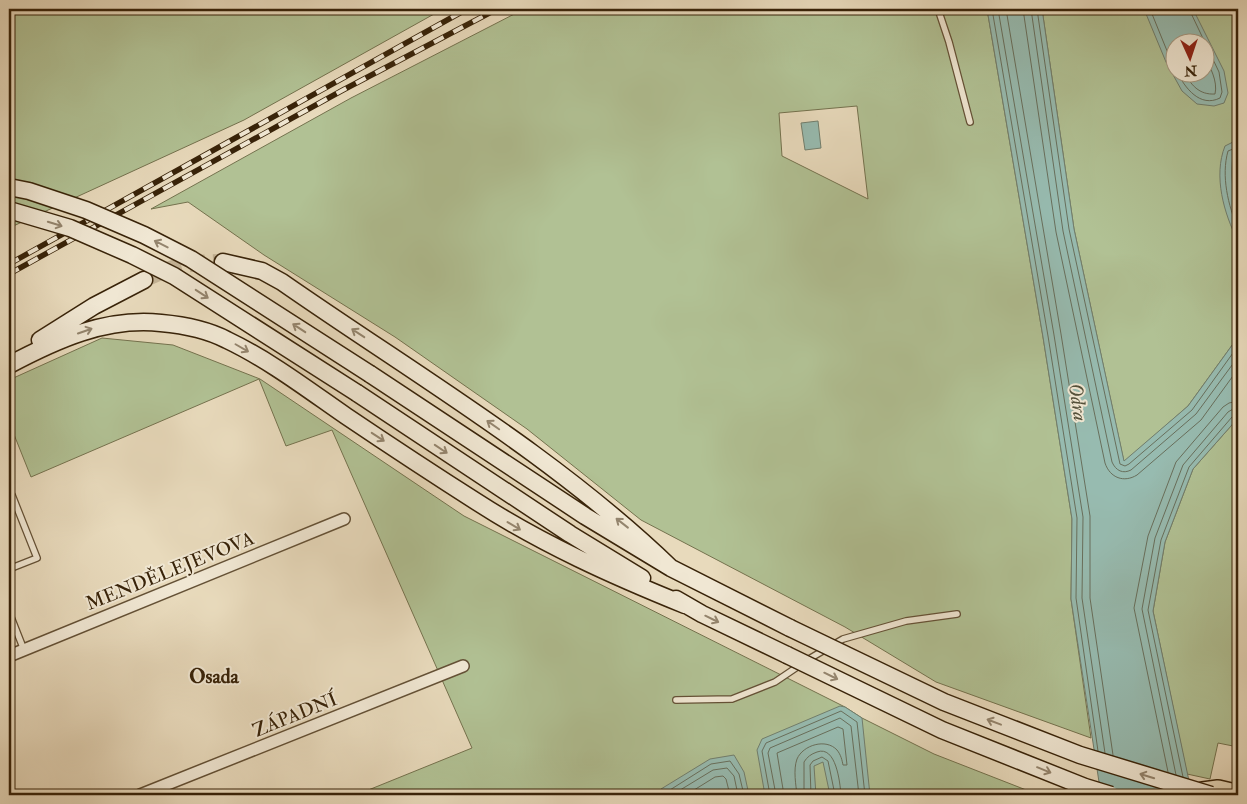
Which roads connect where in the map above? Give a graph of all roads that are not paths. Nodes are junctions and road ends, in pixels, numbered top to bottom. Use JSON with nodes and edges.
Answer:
{"nodes":[{"id":1,"x":938,"y":9,"type":"edge"},
{"id":2,"x":970,"y":122,"type":"dead end"},
{"id":3,"x":9,"y":187,"type":"edge"},
{"id":4,"x":9,"y":210,"type":"edge"},
{"id":5,"x":223,"y":262,"type":"tunnel mouth"},
{"id":6,"x":144,"y":280,"type":"tunnel mouth"},
{"id":7,"x":9,"y":360,"type":"edge"},
{"id":8,"x":9,"y":365,"type":"edge"},
{"id":9,"x":12,"y":495,"type":"dead end"},
{"id":10,"x":344,"y":519,"type":"dead end"},
{"id":11,"x":671,"y":568,"type":"junction"},
{"id":12,"x":9,"y":569,"type":"edge"},
{"id":13,"x":685,"y":605,"type":"junction"},
{"id":14,"x":9,"y":612,"type":"edge"},
{"id":15,"x":957,"y":614,"type":"dead end"},
{"id":16,"x":24,"y":650,"type":"junction"},
{"id":17,"x":9,"y":656,"type":"edge"},
{"id":18,"x":463,"y":666,"type":"dead end"},
{"id":19,"x":676,"y":700,"type":"dead end"},
{"id":20,"x":1207,"y":794,"type":"edge"},
{"id":21,"x":140,"y":795,"type":"edge"},
{"id":22,"x":1110,"y":795,"type":"edge"},
{"id":23,"x":1235,"y":795,"type":"edge"}],
"edges":[{"from":1,"to":2,"type":"lane"},
{"from":11,"to":3,"type":"main road","one_way":true,"bridge":true},
{"from":4,"to":13,"type":"main road","one_way":true,"bridge":true},
{"from":11,"to":5,"type":"main road","one_way":true},
{"from":6,"to":7,"type":"main road"},
{"from":8,"to":13,"type":"main road","one_way":true},
{"from":9,"to":12,"type":"lane"},
{"from":10,"to":16,"type":"street","name":"MENDĚLEJEVOVA"},
{"from":20,"to":11,"type":"main road","one_way":true,"bridge":true},
{"from":13,"to":22,"type":"main road","one_way":true,"bridge":true},
{"from":14,"to":16,"type":"lane"},
{"from":15,"to":19,"type":"lane"},
{"from":16,"to":17,"type":"street","name":"MENDĚLEJEVOVA"},
{"from":18,"to":21,"type":"street","name":"ZÁPADNÍ"},
{"from":20,"to":23,"type":"highway"}]}
